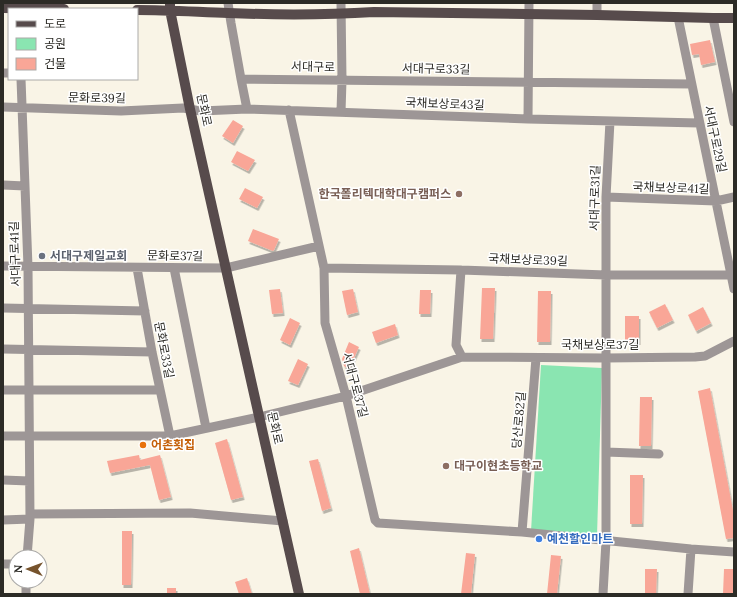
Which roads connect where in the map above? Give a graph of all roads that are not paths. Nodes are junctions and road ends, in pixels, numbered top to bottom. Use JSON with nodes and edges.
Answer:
{"nodes":[{"id":1,"x":342,"y":3,"type":"edge"},
{"id":2,"x":529,"y":3,"type":"edge"},
{"id":3,"x":597,"y":3,"type":"edge"},
{"id":4,"x":170,"y":7,"type":"edge"},
{"id":5,"x":228,"y":8,"type":"edge"},
{"id":6,"x":138,"y":10,"type":"edge"},
{"id":7,"x":342,"y":14,"type":"junction"},
{"id":8,"x":529,"y":14,"type":"junction"},
{"id":9,"x":597,"y":15,"type":"junction"},
{"id":10,"x":678,"y":17,"type":"junction"},
{"id":11,"x":713,"y":18,"type":"junction"},
{"id":12,"x":734,"y":18,"type":"edge"},
{"id":13,"x":241,"y":79,"type":"junction"},
{"id":14,"x":21,"y":80,"type":"edge"},
{"id":15,"x":342,"y":80,"type":"junction"},
{"id":16,"x":528,"y":82,"type":"junction"},
{"id":17,"x":691,"y":84,"type":"junction"},
{"id":18,"x":3,"y":107,"type":"edge"},
{"id":19,"x":21,"y":108,"type":"junction"},
{"id":20,"x":190,"y":109,"type":"junction"},
{"id":21,"x":248,"y":109,"type":"junction"},
{"id":22,"x":289,"y":110,"type":"junction"},
{"id":23,"x":341,"y":112,"type":"junction"},
{"id":24,"x":528,"y":119,"type":"junction"},
{"id":25,"x":610,"y":121,"type":"junction"},
{"id":26,"x":734,"y":122,"type":"edge"},
{"id":27,"x":699,"y":123,"type":"junction"},
{"id":28,"x":3,"y":185,"type":"edge"},
{"id":29,"x":25,"y":186,"type":"junction"},
{"id":30,"x":734,"y":196,"type":"edge"},
{"id":31,"x":606,"y":197,"type":"junction"},
{"id":32,"x":716,"y":202,"type":"junction"},
{"id":33,"x":319,"y":246,"type":"junction"},
{"id":34,"x":3,"y":266,"type":"edge"},
{"id":35,"x":28,"y":267,"type":"junction"},
{"id":36,"x":137,"y":268,"type":"junction"},
{"id":37,"x":174,"y":268,"type":"junction"},
{"id":38,"x":226,"y":268,"type":"junction"},
{"id":39,"x":324,"y":268,"type":"junction"},
{"id":40,"x":461,"y":270,"type":"junction"},
{"id":41,"x":606,"y":275,"type":"junction"},
{"id":42,"x":731,"y":275,"type":"junction"},
{"id":43,"x":734,"y":289,"type":"edge"},
{"id":44,"x":3,"y":308,"type":"edge"},
{"id":45,"x":28,"y":309,"type":"junction"},
{"id":46,"x":145,"y":311,"type":"junction"},
{"id":47,"x":734,"y":341,"type":"edge"},
{"id":48,"x":3,"y":349,"type":"edge"},
{"id":49,"x":28,"y":350,"type":"junction"},
{"id":50,"x":152,"y":352,"type":"junction"},
{"id":51,"x":462,"y":357,"type":"junction"},
{"id":52,"x":536,"y":358,"type":"junction"},
{"id":53,"x":606,"y":358,"type":"junction"},
{"id":54,"x":3,"y":390,"type":"edge"},
{"id":55,"x":29,"y":390,"type":"junction"},
{"id":56,"x":160,"y":390,"type":"junction"},
{"id":57,"x":346,"y":396,"type":"junction"},
{"id":58,"x":259,"y":417,"type":"junction"},
{"id":59,"x":206,"y":428,"type":"junction"},
{"id":60,"x":3,"y":436,"type":"edge"},
{"id":61,"x":28,"y":436,"type":"junction"},
{"id":62,"x":170,"y":436,"type":"junction"},
{"id":63,"x":606,"y":452,"type":"junction"},
{"id":64,"x":659,"y":454,"type":"dead end"},
{"id":65,"x":3,"y":480,"type":"edge"},
{"id":66,"x":30,"y":480,"type":"junction"},
{"id":67,"x":30,"y":517,"type":"junction"},
{"id":68,"x":3,"y":520,"type":"edge"},
{"id":69,"x":282,"y":521,"type":"junction"},
{"id":70,"x":522,"y":532,"type":"junction"},
{"id":71,"x":606,"y":541,"type":"junction"},
{"id":72,"x":28,"y":549,"type":"edge"},
{"id":73,"x":691,"y":549,"type":"junction"},
{"id":74,"x":734,"y":552,"type":"edge"},
{"id":75,"x":299,"y":594,"type":"edge"},
{"id":76,"x":603,"y":594,"type":"edge"},
{"id":77,"x":688,"y":594,"type":"edge"}],
"edges":[{"from":1,"to":7,"type":"street","name":"서대구로"},
{"from":2,"to":8,"type":"street"},
{"from":3,"to":9,"type":"street"},
{"from":4,"to":5,"type":"main road"},
{"from":4,"to":6,"type":"main road"},
{"from":4,"to":20,"type":"main road","name":"문화로"},
{"from":5,"to":7,"type":"main road"},
{"from":5,"to":13,"type":"street"},
{"from":7,"to":8,"type":"main road"},
{"from":7,"to":15,"type":"street","name":"서대구로"},
{"from":8,"to":9,"type":"main road"},
{"from":8,"to":16,"type":"street"},
{"from":9,"to":10,"type":"main road"},
{"from":10,"to":11,"type":"main road"},
{"from":10,"to":17,"type":"street","name":"서대구로29길"},
{"from":11,"to":12,"type":"main road"},
{"from":11,"to":26,"type":"street"},
{"from":13,"to":15,"type":"street","name":"서대구로"},
{"from":13,"to":21,"type":"street"},
{"from":14,"to":19,"type":"street","name":"서대구로41길"},
{"from":15,"to":16,"type":"street","name":"서대구로33길"},
{"from":15,"to":23,"type":"street"},
{"from":16,"to":17,"type":"street","name":"서대구로33길"},
{"from":16,"to":24,"type":"street"},
{"from":17,"to":27,"type":"street","name":"서대구로29길"},
{"from":18,"to":19,"type":"street","name":"문화로39길"},
{"from":19,"to":20,"type":"street","name":"문화로39길"},
{"from":19,"to":29,"type":"street","name":"서대구로41길"},
{"from":20,"to":21,"type":"street","name":"국채보상로43길"},
{"from":20,"to":38,"type":"main road","name":"문화로"},
{"from":21,"to":22,"type":"street","name":"국채보상로43길"},
{"from":22,"to":23,"type":"street","name":"국채보상로43길"},
{"from":22,"to":33,"type":"street","name":"서대구로37길"},
{"from":23,"to":24,"type":"street","name":"국채보상로43길"},
{"from":24,"to":25,"type":"street","name":"국채보상로43길"},
{"from":25,"to":27,"type":"street","name":"국채보상로43길"},
{"from":25,"to":31,"type":"street","name":"서대구로31길"},
{"from":27,"to":32,"type":"street","name":"서대구로29길"},
{"from":28,"to":29,"type":"street"},
{"from":29,"to":35,"type":"street","name":"서대구로41길"},
{"from":30,"to":32,"type":"street","name":"국채보상로41길"},
{"from":31,"to":32,"type":"street","name":"국채보상로41길"},
{"from":31,"to":41,"type":"street","name":"서대구로31길"},
{"from":32,"to":42,"type":"street","name":"서대구로29길"},
{"from":33,"to":38,"type":"street"},
{"from":33,"to":39,"type":"street","name":"서대구로37길"},
{"from":34,"to":35,"type":"street","name":"문화로37길"},
{"from":35,"to":36,"type":"street","name":"문화로37길"},
{"from":35,"to":45,"type":"street","name":"서대구로41길"},
{"from":36,"to":37,"type":"street","name":"문화로37길"},
{"from":36,"to":46,"type":"street","name":"문화로33길"},
{"from":37,"to":38,"type":"street","name":"문화로37길"},
{"from":37,"to":59,"type":"street"},
{"from":38,"to":58,"type":"main road","name":"문화로"},
{"from":39,"to":40,"type":"street","name":"국채보상로39길"},
{"from":39,"to":57,"type":"street","name":"서대구로37길"},
{"from":40,"to":41,"type":"street","name":"국채보상로39길"},
{"from":40,"to":51,"type":"street"},
{"from":41,"to":42,"type":"street","name":"국채보상로39길"},
{"from":41,"to":53,"type":"street","name":"서대구로31길"},
{"from":42,"to":43,"type":"street","name":"서대구로29길"},
{"from":44,"to":45,"type":"street"},
{"from":45,"to":46,"type":"street"},
{"from":45,"to":49,"type":"street","name":"서대구로41길"},
{"from":46,"to":50,"type":"street","name":"문화로33길"},
{"from":47,"to":53,"type":"street","name":"국채보상로37길"},
{"from":48,"to":49,"type":"street"},
{"from":49,"to":50,"type":"street"},
{"from":49,"to":55,"type":"street","name":"서대구로41길"},
{"from":50,"to":56,"type":"street","name":"문화로33길"},
{"from":51,"to":52,"type":"street","name":"국채보상로37길"},
{"from":51,"to":57,"type":"street","name":"국채보상로37길"},
{"from":52,"to":53,"type":"street","name":"국채보상로37길"},
{"from":52,"to":70,"type":"street","name":"당산로82길"},
{"from":53,"to":63,"type":"street","name":"서대구로31길"},
{"from":54,"to":55,"type":"street"},
{"from":55,"to":56,"type":"street"},
{"from":55,"to":61,"type":"street","name":"서대구로41길"},
{"from":56,"to":62,"type":"street","name":"문화로33길"},
{"from":57,"to":58,"type":"street","name":"국채보상로37길"},
{"from":57,"to":70,"type":"street","name":"서대구로37길"},
{"from":58,"to":59,"type":"street"},
{"from":58,"to":69,"type":"main road","name":"문화로"},
{"from":59,"to":62,"type":"street"},
{"from":60,"to":61,"type":"street"},
{"from":61,"to":62,"type":"street"},
{"from":61,"to":66,"type":"street","name":"서대구로41길"},
{"from":63,"to":64,"type":"street"},
{"from":63,"to":71,"type":"street","name":"서대구로31길"},
{"from":65,"to":66,"type":"street"},
{"from":66,"to":67,"type":"street","name":"서대구로41길"},
{"from":67,"to":68,"type":"street"},
{"from":67,"to":69,"type":"street"},
{"from":67,"to":72,"type":"street","name":"서대구로41길"},
{"from":69,"to":75,"type":"main road","name":"문화로"},
{"from":70,"to":71,"type":"street"},
{"from":71,"to":73,"type":"street"},
{"from":71,"to":76,"type":"street","name":"서대구로31길"},
{"from":73,"to":74,"type":"street"},
{"from":73,"to":77,"type":"street"}]}
